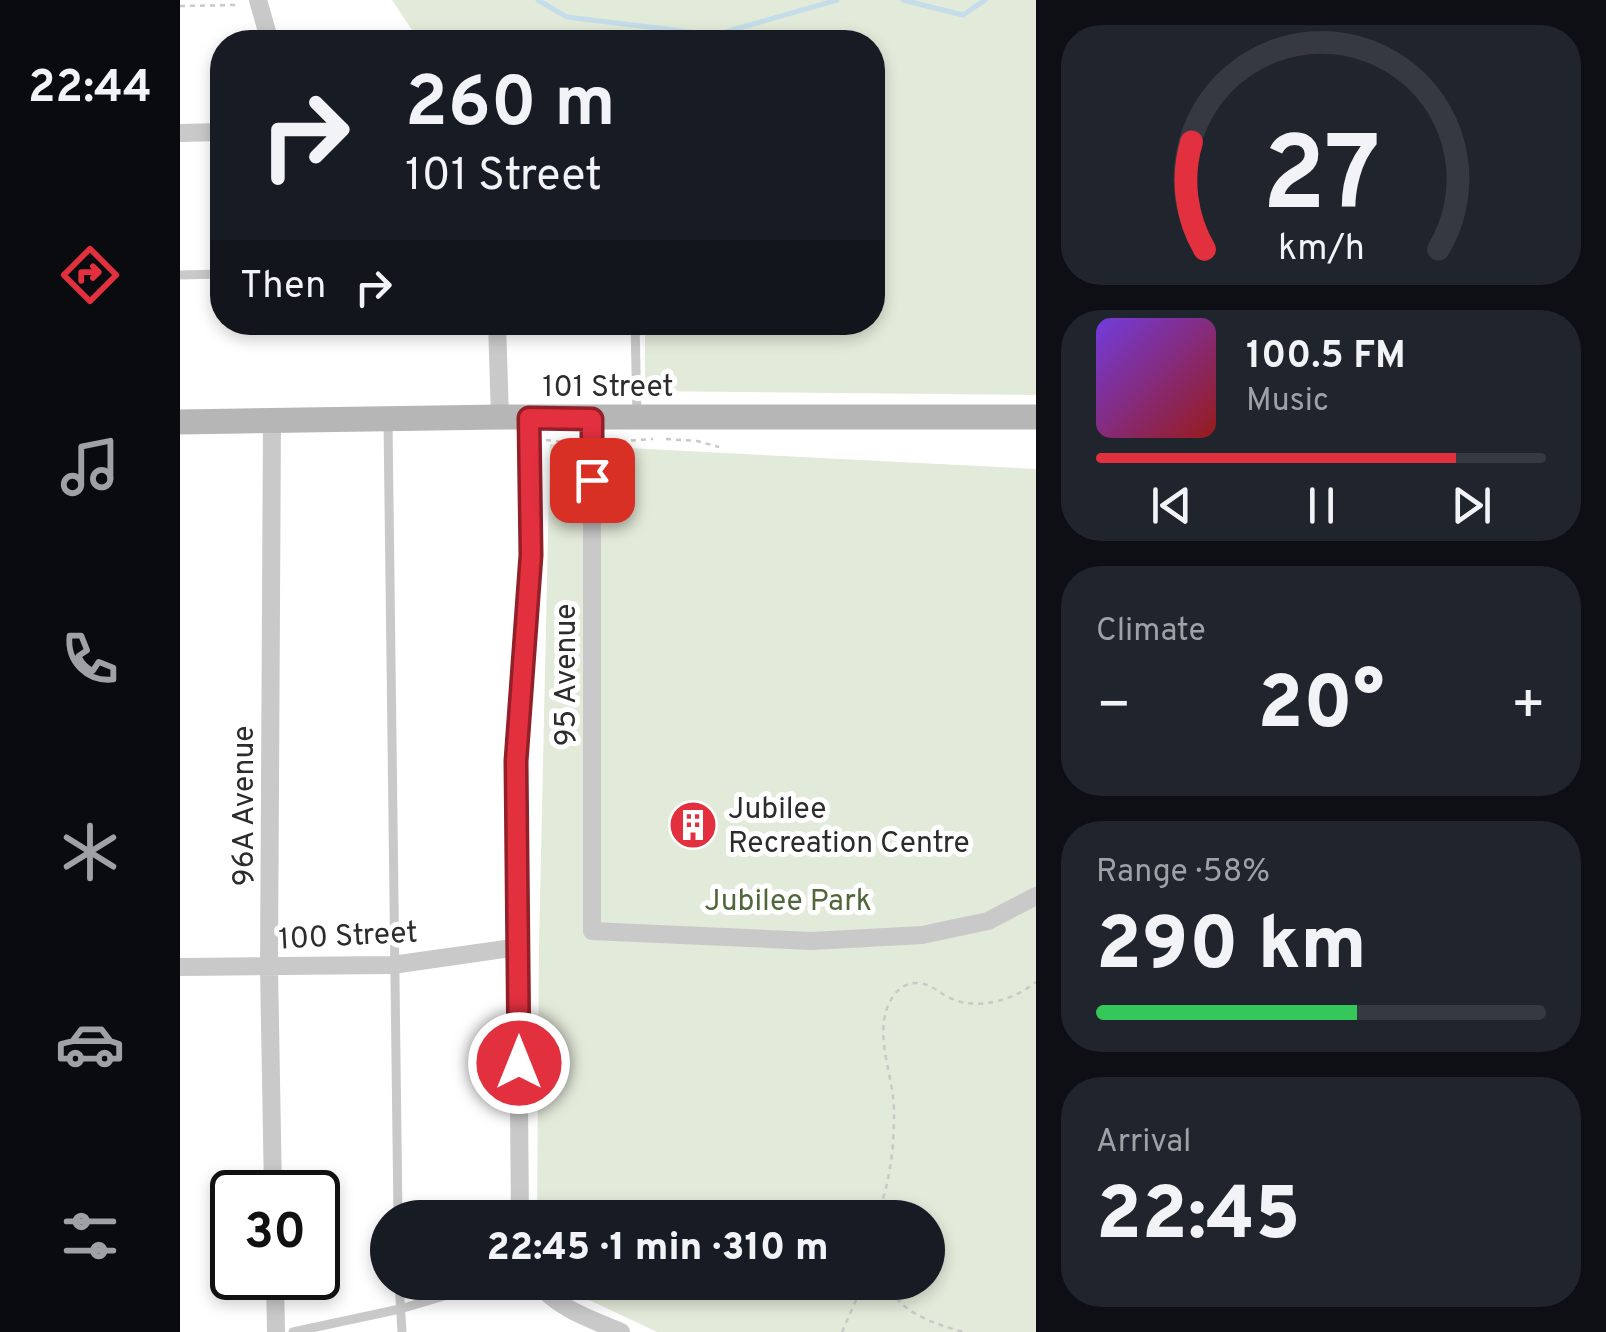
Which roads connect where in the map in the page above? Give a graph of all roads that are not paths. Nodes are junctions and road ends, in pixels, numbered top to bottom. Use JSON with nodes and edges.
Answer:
{"nodes":[{"id":1,"x":258,"y":0,"type":"edge"},
{"id":2,"x":267,"y":30,"type":"edge"},
{"id":3,"x":210,"y":132,"type":"edge"},
{"id":4,"x":180,"y":133,"type":"edge"},
{"id":5,"x":180,"y":274,"type":"edge"},
{"id":6,"x":210,"y":274,"type":"edge"},
{"id":7,"x":497,"y":335,"type":"edge"},
{"id":8,"x":635,"y":335,"type":"edge"},
{"id":9,"x":500,"y":417,"type":"junction"},
{"id":10,"x":1036,"y":417,"type":"edge"},
{"id":11,"x":388,"y":418,"type":"junction"},
{"id":12,"x":638,"y":419,"type":"junction"},
{"id":13,"x":272,"y":421,"type":"junction"},
{"id":14,"x":180,"y":422,"type":"edge"},
{"id":15,"x":529,"y":428,"type":"junction"},
{"id":16,"x":592,"y":431,"type":"junction"},
{"id":17,"x":1036,"y":896,"type":"edge"},
{"id":18,"x":518,"y":947,"type":"junction"},
{"id":19,"x":392,"y":965,"type":"junction"},
{"id":20,"x":180,"y":967,"type":"edge"},
{"id":21,"x":270,"y":967,"type":"junction"},
{"id":22,"x":273,"y":1170,"type":"edge"},
{"id":23,"x":398,"y":1200,"type":"edge"},
{"id":24,"x":520,"y":1200,"type":"edge"},
{"id":25,"x":275,"y":1300,"type":"edge"},
{"id":26,"x":400,"y":1300,"type":"edge"},
{"id":27,"x":433,"y":1300,"type":"edge"},
{"id":28,"x":554,"y":1300,"type":"edge"},
{"id":29,"x":400,"y":1310,"type":"junction"},
{"id":30,"x":276,"y":1332,"type":"edge"},
{"id":31,"x":293,"y":1332,"type":"edge"},
{"id":32,"x":402,"y":1332,"type":"edge"},
{"id":33,"x":620,"y":1332,"type":"edge"}],
"edges":[{"from":1,"to":2,"type":"street"},
{"from":3,"to":4,"type":"street"},
{"from":5,"to":6,"type":"lane"},
{"from":7,"to":9,"type":"street"},
{"from":8,"to":12,"type":"lane"},
{"from":9,"to":11,"type":"street","name":"101 Street"},
{"from":9,"to":15,"type":"street","name":"101 Street"},
{"from":10,"to":12,"type":"street","name":"101 Street"},
{"from":11,"to":13,"type":"street","name":"101 Street"},
{"from":11,"to":19,"type":"lane"},
{"from":12,"to":16,"type":"street","name":"101 Street"},
{"from":13,"to":14,"type":"street","name":"101 Street"},
{"from":13,"to":21,"type":"street","name":"96A Avenue"},
{"from":15,"to":16,"type":"street","name":"101 Street"},
{"from":15,"to":18,"type":"street"},
{"from":16,"to":17,"type":"street","name":"95 Avenue"},
{"from":18,"to":19,"type":"street","name":"100 Street"},
{"from":18,"to":24,"type":"street"},
{"from":19,"to":21,"type":"street","name":"100 Street"},
{"from":19,"to":23,"type":"lane"},
{"from":20,"to":21,"type":"street","name":"100 Street"},
{"from":21,"to":22,"type":"street","name":"96A Avenue"},
{"from":25,"to":30,"type":"street"},
{"from":26,"to":29,"type":"lane"},
{"from":27,"to":29,"type":"lane"},
{"from":28,"to":33,"type":"street"},
{"from":29,"to":31,"type":"lane"},
{"from":29,"to":32,"type":"lane"}]}
